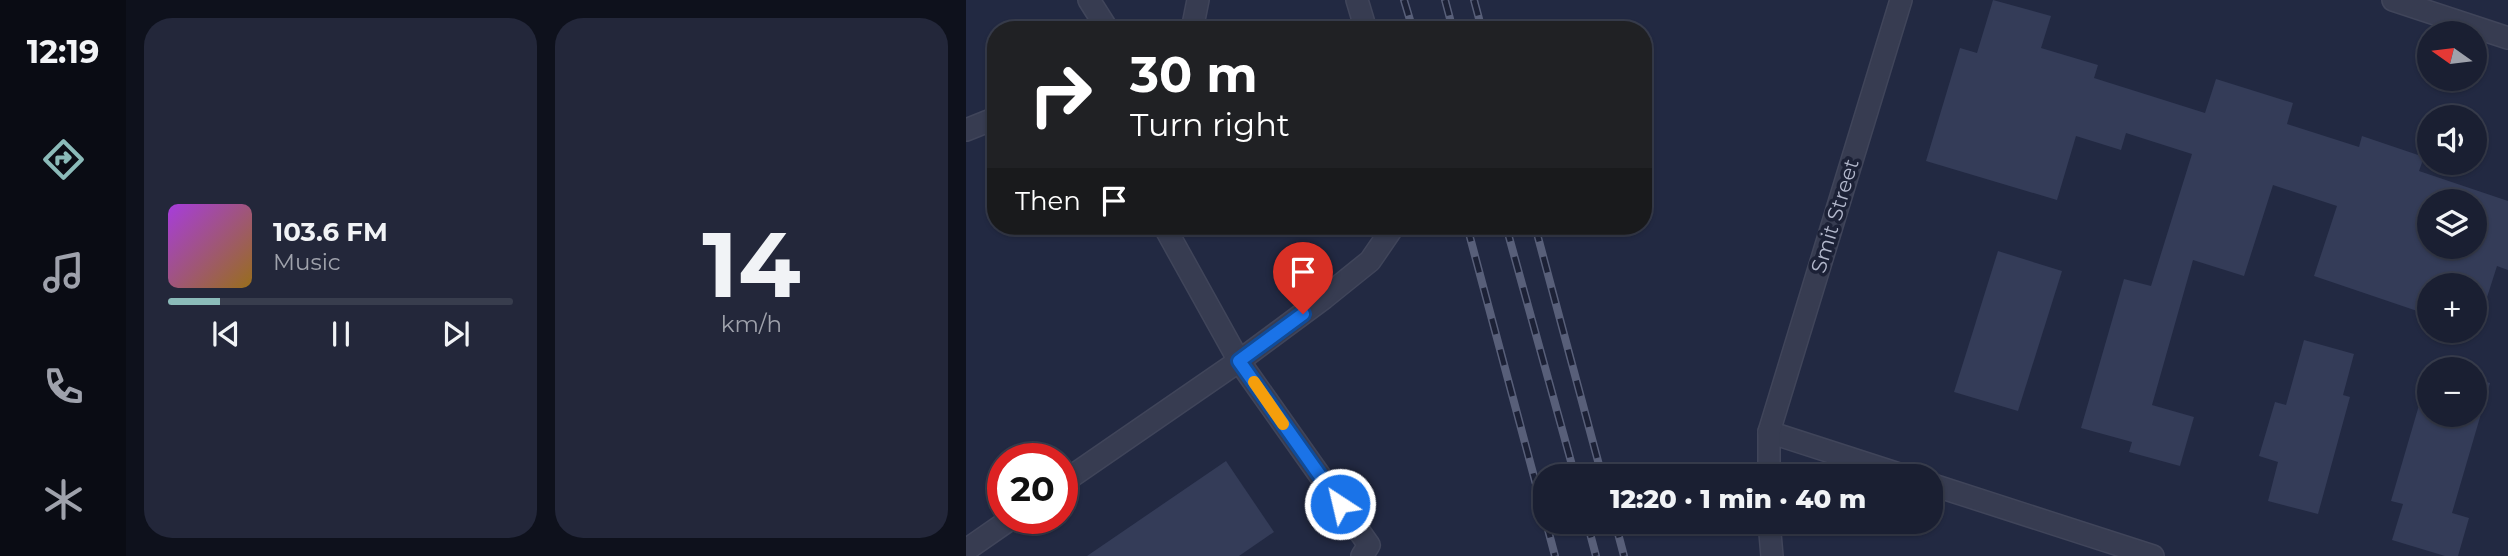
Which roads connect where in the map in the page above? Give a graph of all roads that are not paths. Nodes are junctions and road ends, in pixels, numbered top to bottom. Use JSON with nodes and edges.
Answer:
{"nodes":[{"id":1,"x":1089,"y":0,"type":"edge"},
{"id":2,"x":1198,"y":0,"type":"edge"},
{"id":3,"x":1357,"y":0,"type":"edge"},
{"id":4,"x":1901,"y":0,"type":"edge"},
{"id":5,"x":2393,"y":0,"type":"edge"},
{"id":6,"x":1102,"y":21,"type":"edge"},
{"id":7,"x":1194,"y":21,"type":"edge"},
{"id":8,"x":1363,"y":21,"type":"edge"},
{"id":9,"x":2508,"y":38,"type":"edge"},
{"id":10,"x":987,"y":122,"type":"edge"},
{"id":11,"x":966,"y":130,"type":"edge"},
{"id":12,"x":1169,"y":235,"type":"edge"},
{"id":13,"x":1388,"y":235,"type":"edge"},
{"id":14,"x":1239,"y":361,"type":"junction"},
{"id":15,"x":1769,"y":432,"type":"junction"},
{"id":16,"x":1769,"y":464,"type":"edge"},
{"id":17,"x":1868,"y":464,"type":"edge"},
{"id":18,"x":1078,"y":472,"type":"edge"},
{"id":19,"x":1943,"y":488,"type":"edge"},
{"id":20,"x":989,"y":534,"type":"edge"},
{"id":21,"x":1770,"y":534,"type":"edge"},
{"id":22,"x":966,"y":550,"type":"edge"},
{"id":23,"x":1370,"y":552,"type":"edge"},
{"id":24,"x":1772,"y":556,"type":"edge"},
{"id":25,"x":2153,"y":556,"type":"edge"}],
"edges":[{"from":1,"to":6,"type":"street"},
{"from":2,"to":7,"type":"street"},
{"from":3,"to":8,"type":"street"},
{"from":4,"to":15,"type":"street","name":"Smit Street"},
{"from":5,"to":9,"type":"street"},
{"from":10,"to":11,"type":"street"},
{"from":12,"to":14,"type":"street"},
{"from":13,"to":14,"type":"street"},
{"from":14,"to":18,"type":"street"},
{"from":14,"to":23,"type":"street"},
{"from":15,"to":16,"type":"street","name":"Smit Street"},
{"from":15,"to":17,"type":"street"},
{"from":19,"to":25,"type":"street"},
{"from":20,"to":22,"type":"street"},
{"from":21,"to":24,"type":"street"}]}
